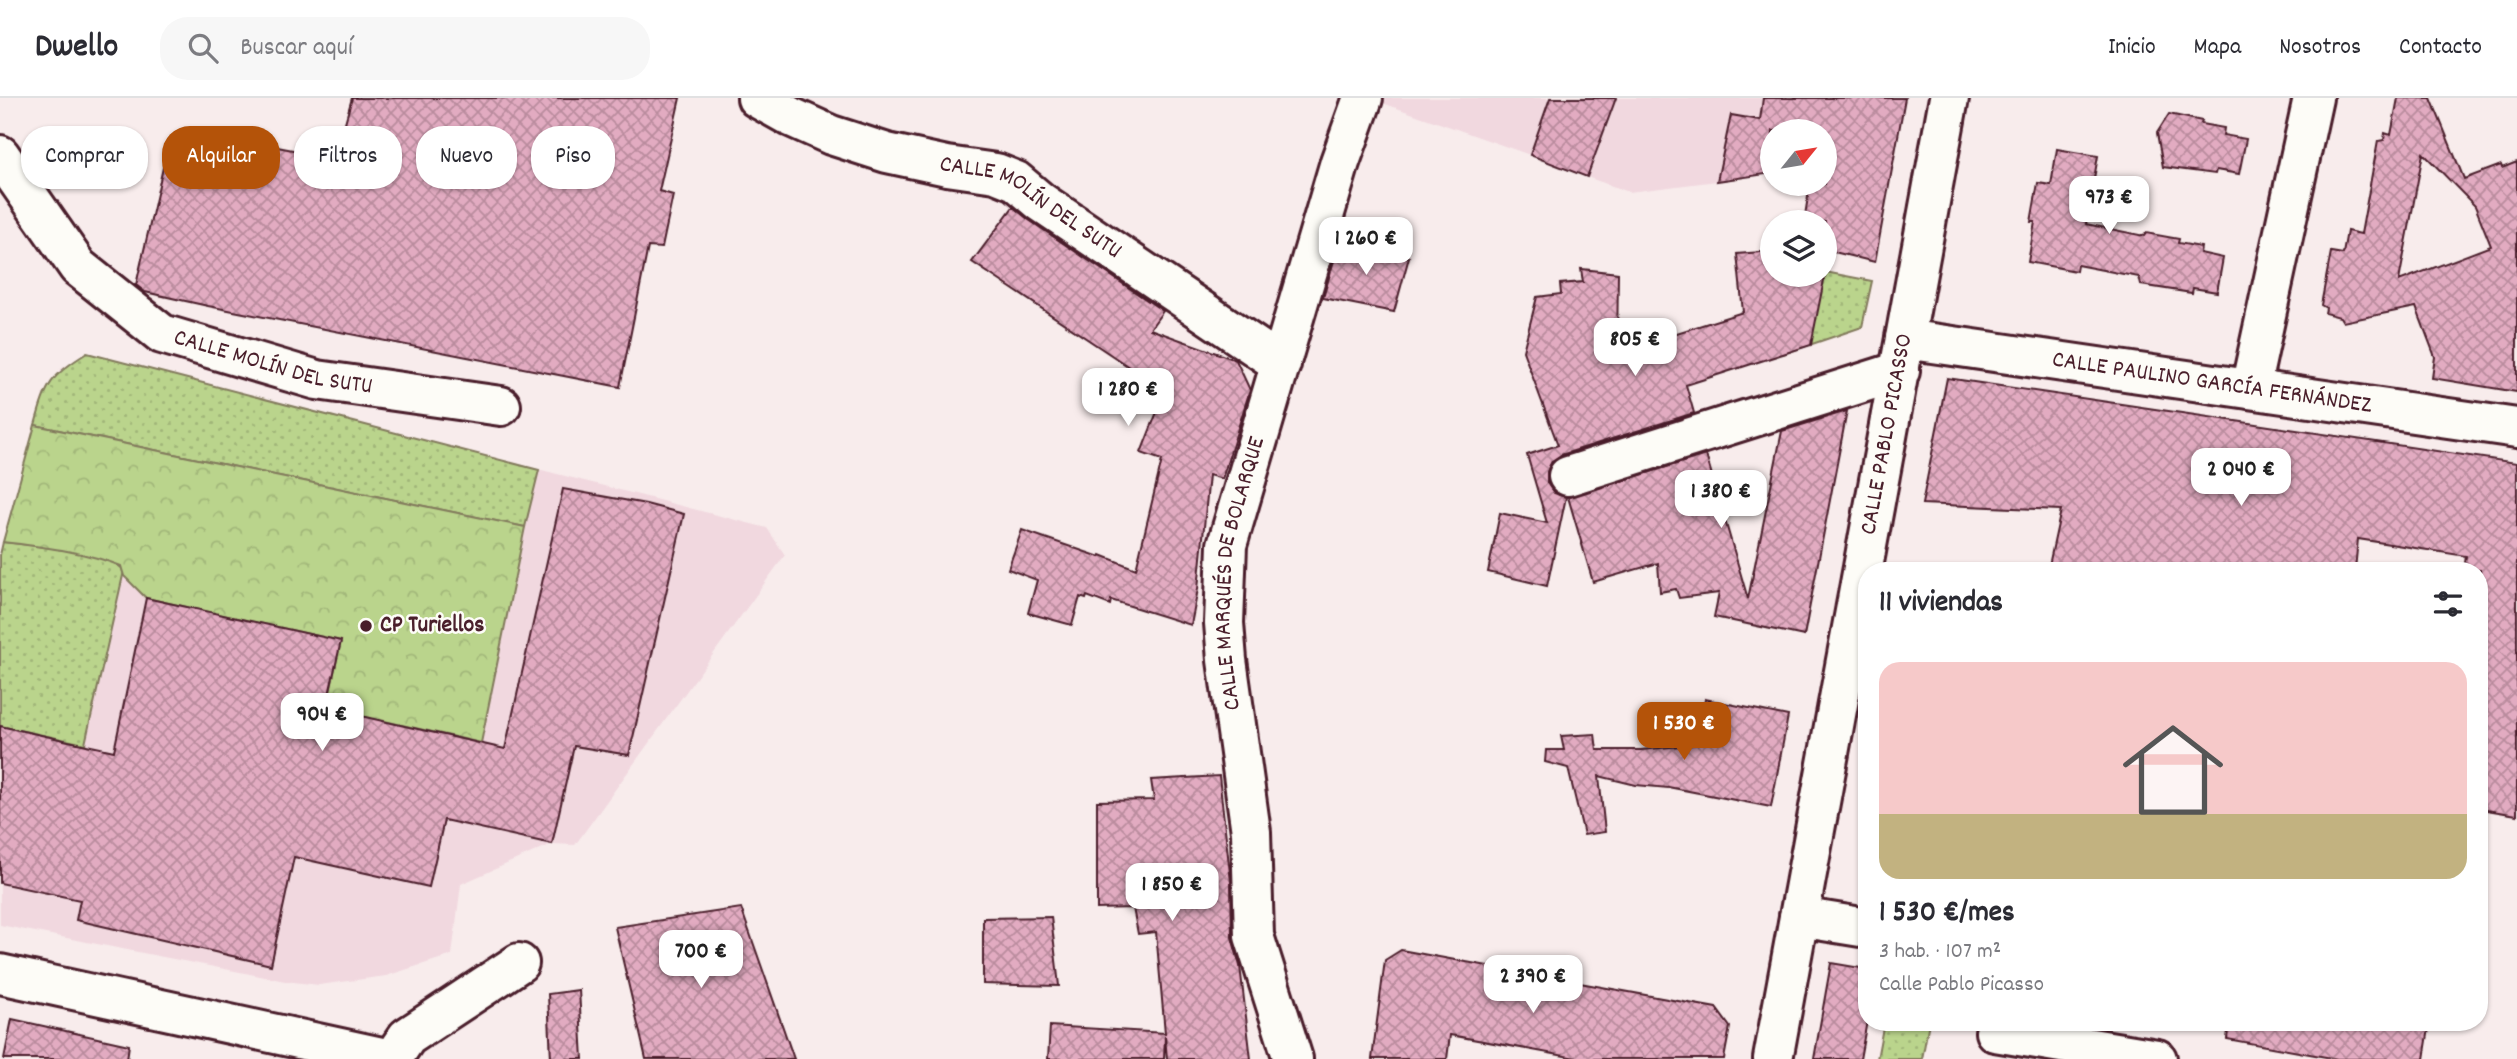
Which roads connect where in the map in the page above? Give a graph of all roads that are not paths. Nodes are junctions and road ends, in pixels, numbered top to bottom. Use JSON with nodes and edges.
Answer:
{"nodes":[{"id":1,"x":757,"y":98,"type":"edge"},
{"id":2,"x":1363,"y":98,"type":"edge"},
{"id":3,"x":1949,"y":98,"type":"edge"},
{"id":4,"x":2313,"y":98,"type":"edge"},
{"id":5,"x":0,"y":155,"type":"edge"},
{"id":6,"x":1902,"y":355,"type":"junction"},
{"id":7,"x":1281,"y":364,"type":"junction"},
{"id":8,"x":2250,"y":389,"type":"junction"},
{"id":9,"x":501,"y":406,"type":"dead end"},
{"id":10,"x":2517,"y":428,"type":"edge"},
{"id":11,"x":1568,"y":476,"type":"dead end"},
{"id":12,"x":1864,"y":562,"type":"edge"},
{"id":13,"x":1858,"y":595,"type":"edge"},
{"id":14,"x":1799,"y":917,"type":"junction"},
{"id":15,"x":1858,"y":927,"type":"edge"},
{"id":16,"x":519,"y":963,"type":"dead end"},
{"id":17,"x":0,"y":974,"type":"edge"},
{"id":18,"x":1994,"y":1038,"type":"edge"},
{"id":19,"x":392,"y":1059,"type":"edge"},
{"id":20,"x":1293,"y":1059,"type":"edge"},
{"id":21,"x":1773,"y":1059,"type":"edge"},
{"id":22,"x":2157,"y":1059,"type":"edge"}],
"edges":[{"from":1,"to":7,"type":"street","name":"CALLE MOLÍN DEL SUTU"},
{"from":2,"to":7,"type":"street","name":"CALLE MARQUÉS DE BOLARQUE"},
{"from":3,"to":6,"type":"street","name":"CALLE PABLO PICASSO"},
{"from":4,"to":8,"type":"street"},
{"from":5,"to":9,"type":"street","name":"CALLE MOLÍN DEL SUTU"},
{"from":6,"to":8,"type":"street","name":"CALLE PAULINO GARCÍA FERNÁNDEZ"},
{"from":6,"to":11,"type":"street"},
{"from":6,"to":12,"type":"street","name":"CALLE PABLO PICASSO"},
{"from":7,"to":20,"type":"street","name":"CALLE MARQUÉS DE BOLARQUE"},
{"from":8,"to":10,"type":"street","name":"CALLE PAULINO GARCÍA FERNÁNDEZ"},
{"from":13,"to":14,"type":"street","name":"CALLE PABLO PICASSO"},
{"from":14,"to":15,"type":"street"},
{"from":14,"to":21,"type":"street","name":"CALLE PABLO PICASSO"},
{"from":16,"to":19,"type":"street"},
{"from":17,"to":19,"type":"street"},
{"from":18,"to":22,"type":"street"}]}
